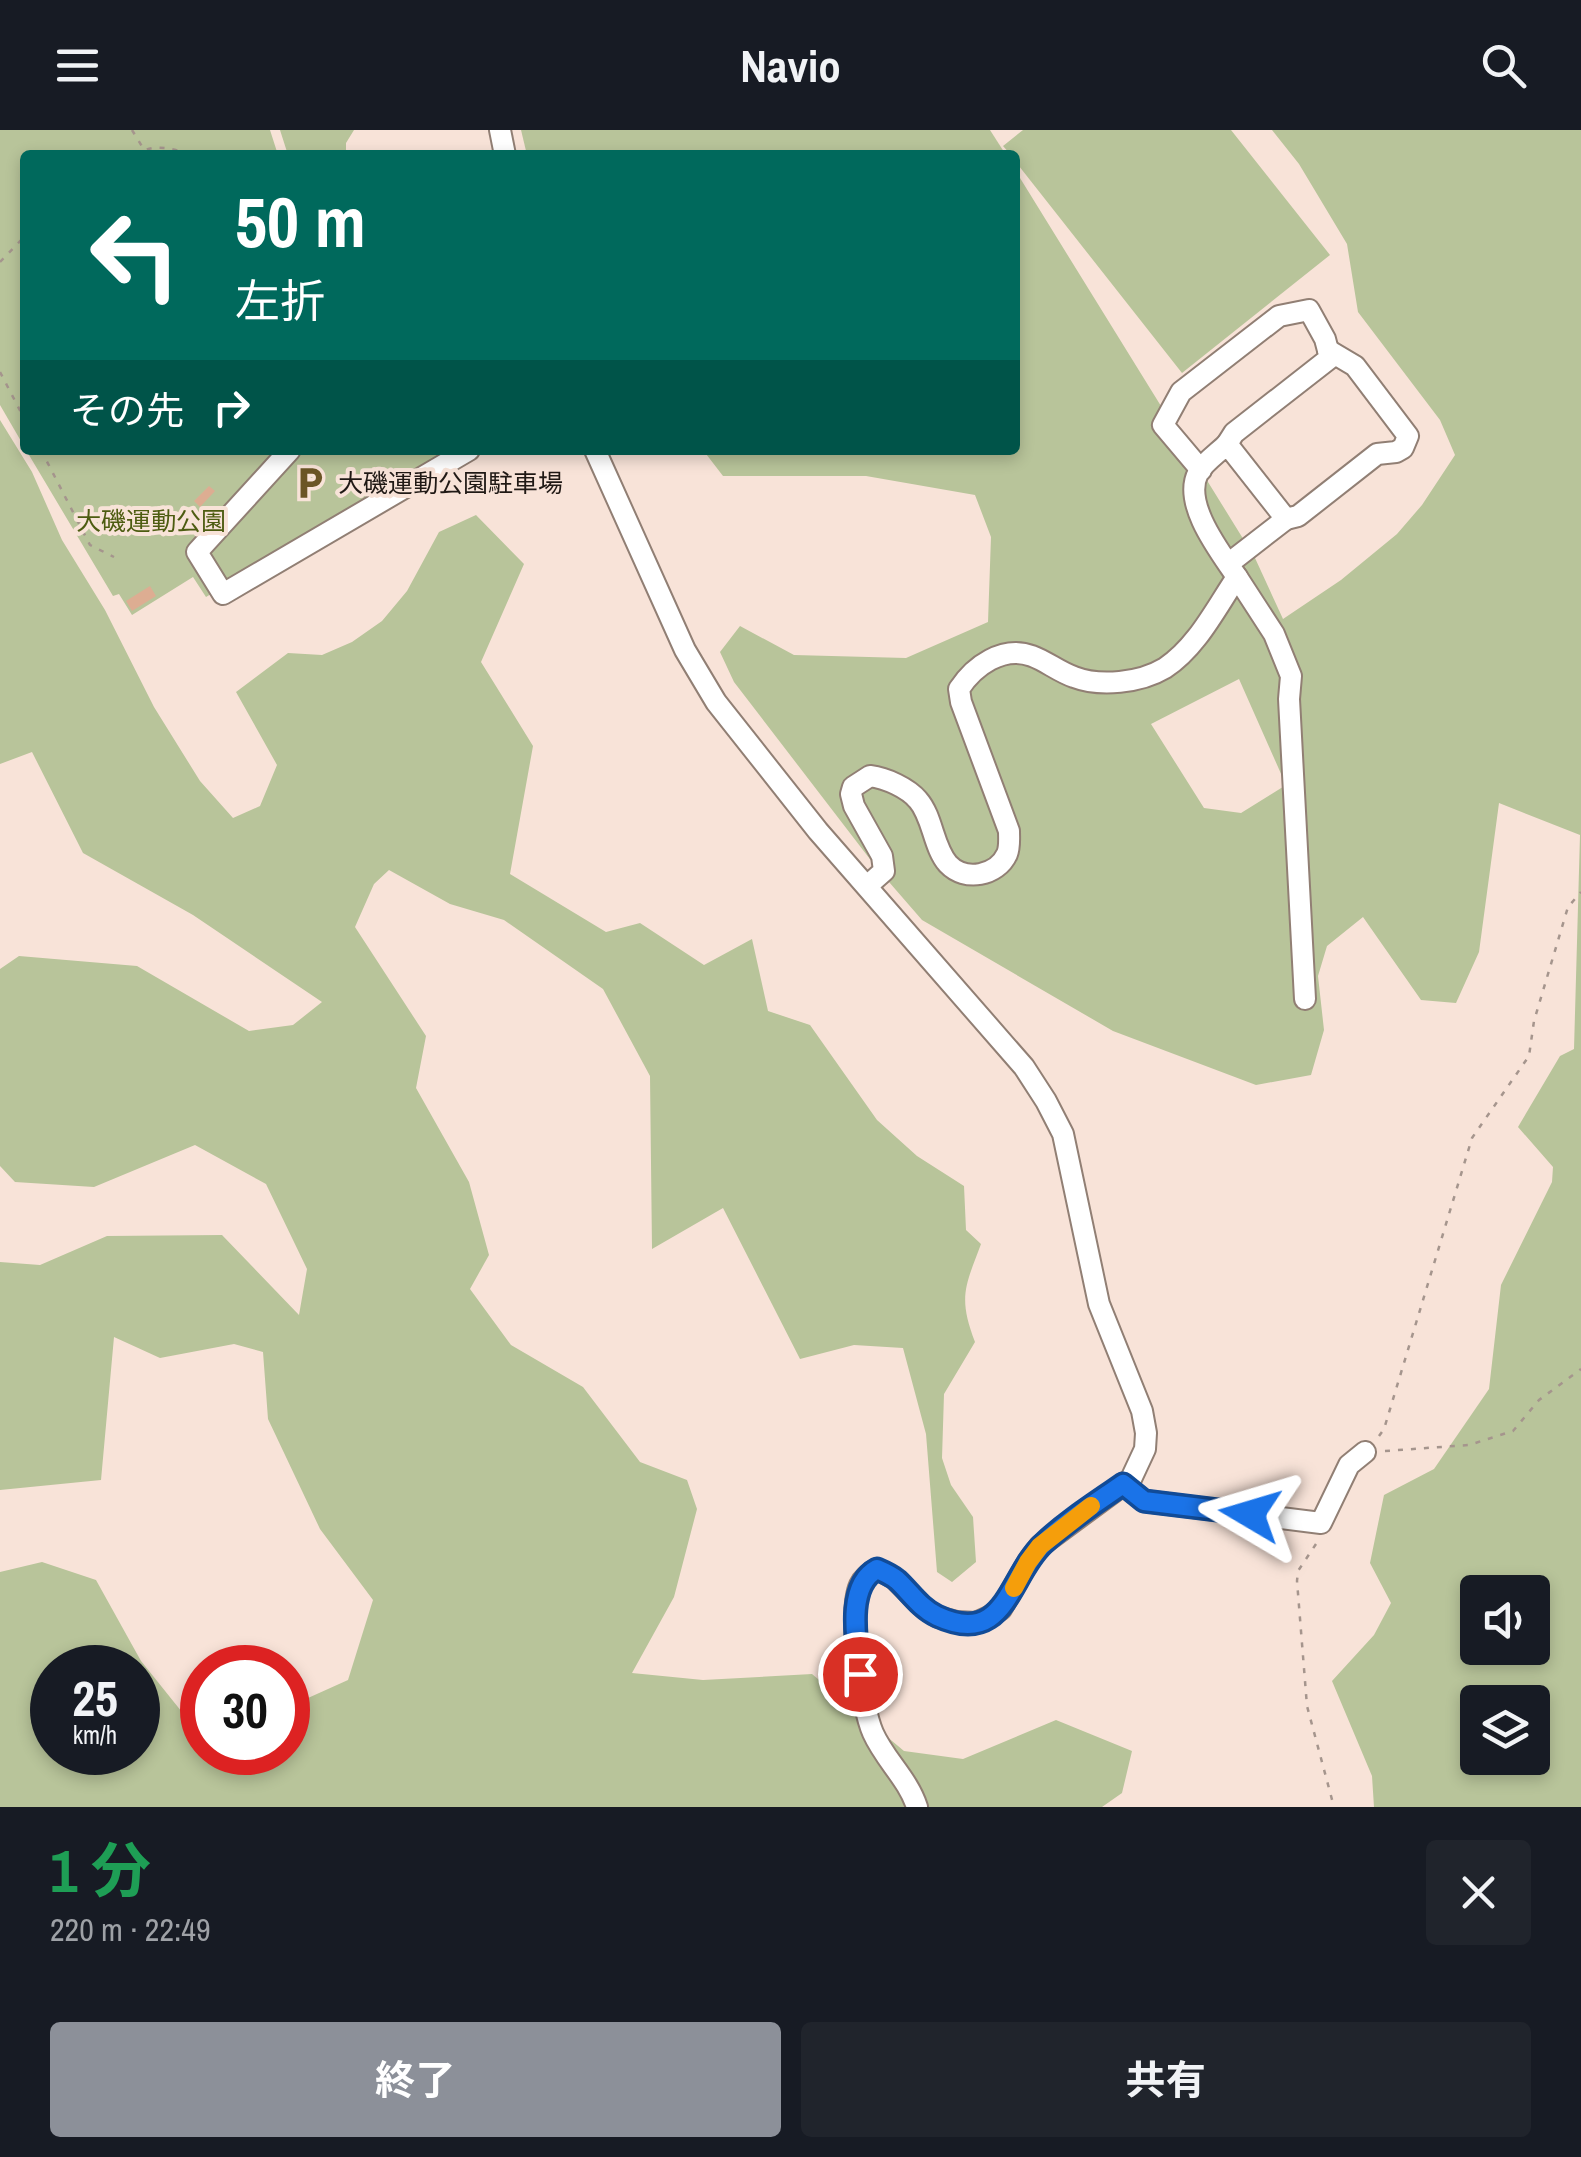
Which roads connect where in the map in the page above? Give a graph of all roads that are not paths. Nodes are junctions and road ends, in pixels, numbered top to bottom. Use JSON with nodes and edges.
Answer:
{"nodes":[{"id":1,"x":1328,"y":350,"type":"junction"},
{"id":2,"x":1227,"y":444,"type":"junction"},
{"id":3,"x":285,"y":455,"type":"edge"},
{"id":4,"x":460,"y":455,"type":"edge"},
{"id":5,"x":597,"y":455,"type":"edge"},
{"id":6,"x":1202,"y":470,"type":"junction"},
{"id":7,"x":1286,"y":519,"type":"junction"},
{"id":8,"x":1233,"y":570,"type":"junction"},
{"id":9,"x":867,"y":886,"type":"junction"},
{"id":10,"x":1305,"y":999,"type":"dead end"},
{"id":11,"x":1364,"y":1452,"type":"road end"},
{"id":12,"x":1123,"y":1484,"type":"junction"},
{"id":13,"x":917,"y":1807,"type":"edge"}],
"edges":[{"from":1,"to":2,"type":"street"},
{"from":1,"to":6,"type":"street"},
{"from":1,"to":7,"type":"street"},
{"from":2,"to":6,"type":"street"},
{"from":2,"to":7,"type":"street"},
{"from":3,"to":4,"type":"street"},
{"from":5,"to":9,"type":"street"},
{"from":6,"to":8,"type":"street"},
{"from":7,"to":8,"type":"street"},
{"from":8,"to":9,"type":"street"},
{"from":8,"to":10,"type":"street"},
{"from":9,"to":12,"type":"street"},
{"from":11,"to":12,"type":"street"},
{"from":12,"to":13,"type":"street"}]}
